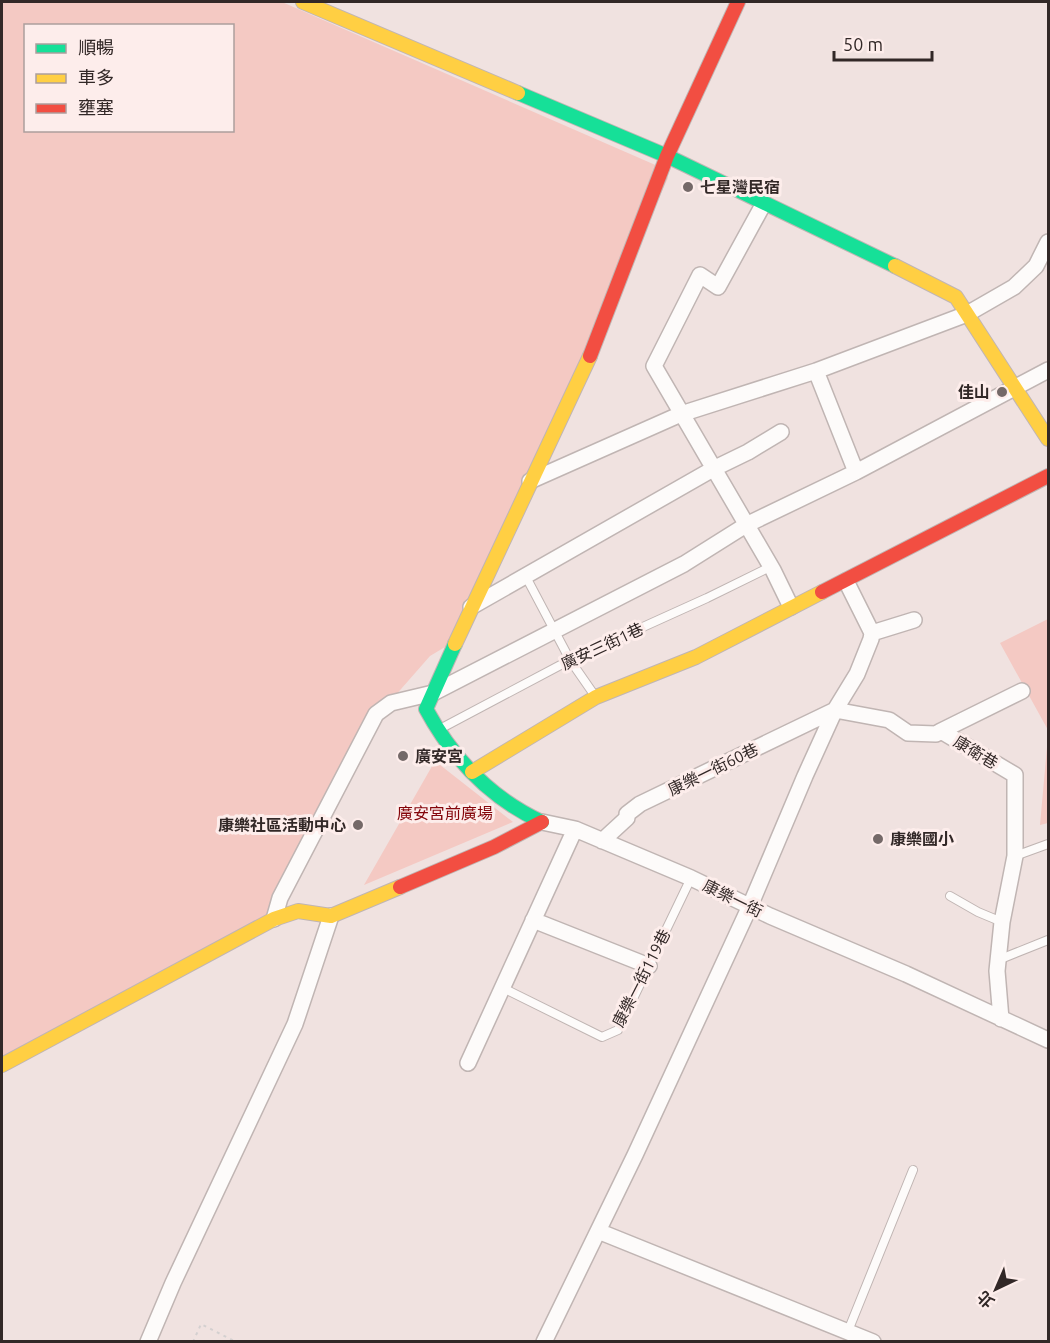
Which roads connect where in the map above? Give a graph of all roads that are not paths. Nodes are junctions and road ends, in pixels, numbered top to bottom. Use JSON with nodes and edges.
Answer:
{"nodes":[{"id":1,"x":303,"y":2,"type":"edge"},
{"id":2,"x":738,"y":2,"type":"edge"},
{"id":3,"x":667,"y":156,"type":"junction"},
{"id":4,"x":765,"y":203,"type":"junction"},
{"id":5,"x":1048,"y":242,"type":"edge"},
{"id":6,"x":968,"y":314,"type":"junction"},
{"id":7,"x":1048,"y":370,"type":"edge"},
{"id":8,"x":816,"y":371,"type":"junction"},
{"id":9,"x":1015,"y":388,"type":"junction"},
{"id":10,"x":681,"y":414,"type":"junction"},
{"id":11,"x":782,"y":432,"type":"dead end"},
{"id":12,"x":1048,"y":439,"type":"edge"},
{"id":13,"x":713,"y":469,"type":"junction"},
{"id":14,"x":856,"y":472,"type":"junction"},
{"id":15,"x":1048,"y":476,"type":"edge"},
{"id":16,"x":530,"y":481,"type":"junction"},
{"id":17,"x":746,"y":525,"type":"junction"},
{"id":18,"x":770,"y":567,"type":"junction"},
{"id":19,"x":525,"y":575,"type":"junction"},
{"id":20,"x":846,"y":581,"type":"junction"},
{"id":21,"x":471,"y":607,"type":"junction"},
{"id":22,"x":791,"y":607,"type":"junction"},
{"id":23,"x":914,"y":620,"type":"dead end"},
{"id":24,"x":553,"y":630,"type":"junction"},
{"id":25,"x":872,"y":633,"type":"junction"},
{"id":26,"x":570,"y":660,"type":"junction"},
{"id":27,"x":1022,"y":690,"type":"dead end"},
{"id":28,"x":433,"y":693,"type":"junction"},
{"id":29,"x":596,"y":697,"type":"junction"},
{"id":30,"x":835,"y":710,"type":"junction"},
{"id":31,"x":437,"y":731,"type":"junction"},
{"id":32,"x":941,"y":731,"type":"junction"},
{"id":33,"x":472,"y":772,"type":"junction"},
{"id":34,"x":542,"y":822,"type":"junction"},
{"id":35,"x":574,"y":830,"type":"junction"},
{"id":36,"x":602,"y":841,"type":"junction"},
{"id":37,"x":1048,"y":844,"type":"edge"},
{"id":38,"x":1015,"y":856,"type":"junction"},
{"id":39,"x":692,"y":878,"type":"junction"},
{"id":40,"x":950,"y":896,"type":"dead end"},
{"id":41,"x":750,"y":906,"type":"junction"},
{"id":42,"x":331,"y":916,"type":"junction"},
{"id":43,"x":274,"y":919,"type":"junction"},
{"id":44,"x":533,"y":920,"type":"junction"},
{"id":45,"x":1002,"y":922,"type":"junction"},
{"id":46,"x":1048,"y":940,"type":"edge"},
{"id":47,"x":998,"y":960,"type":"junction"},
{"id":48,"x":649,"y":966,"type":"junction"},
{"id":49,"x":502,"y":988,"type":"junction"},
{"id":50,"x":1001,"y":1019,"type":"junction"},
{"id":51,"x":1048,"y":1040,"type":"edge"},
{"id":52,"x":468,"y":1063,"type":"dead end"},
{"id":53,"x":2,"y":1065,"type":"edge"},
{"id":54,"x":913,"y":1170,"type":"dead end"},
{"id":55,"x":598,"y":1231,"type":"junction"},
{"id":56,"x":849,"y":1331,"type":"junction"},
{"id":57,"x":148,"y":1341,"type":"edge"},
{"id":58,"x":544,"y":1341,"type":"edge"},
{"id":59,"x":873,"y":1341,"type":"edge"}],
"edges":[{"from":1,"to":3,"type":"street"},
{"from":2,"to":3,"type":"street"},
{"from":3,"to":4,"type":"street"},
{"from":3,"to":16,"type":"street"},
{"from":4,"to":6,"type":"street"},
{"from":4,"to":10,"type":"street"},
{"from":5,"to":6,"type":"street"},
{"from":6,"to":8,"type":"street"},
{"from":6,"to":9,"type":"street"},
{"from":7,"to":9,"type":"street"},
{"from":8,"to":10,"type":"street"},
{"from":8,"to":14,"type":"street"},
{"from":9,"to":12,"type":"street"},
{"from":9,"to":14,"type":"street"},
{"from":10,"to":13,"type":"street"},
{"from":10,"to":16,"type":"street"},
{"from":11,"to":13,"type":"street"},
{"from":13,"to":17,"type":"street"},
{"from":13,"to":19,"type":"street"},
{"from":14,"to":17,"type":"street"},
{"from":15,"to":20,"type":"street"},
{"from":16,"to":21,"type":"street"},
{"from":17,"to":18,"type":"street"},
{"from":17,"to":24,"type":"street"},
{"from":18,"to":22,"type":"street"},
{"from":18,"to":26,"type":"lane","name":"廣安三街1巷"},
{"from":19,"to":21,"type":"street"},
{"from":19,"to":24,"type":"lane"},
{"from":20,"to":22,"type":"street"},
{"from":20,"to":25,"type":"street"},
{"from":21,"to":28,"type":"street"},
{"from":22,"to":29,"type":"street"},
{"from":23,"to":25,"type":"street"},
{"from":24,"to":26,"type":"lane"},
{"from":24,"to":28,"type":"street"},
{"from":25,"to":30,"type":"street"},
{"from":26,"to":29,"type":"lane"},
{"from":26,"to":31,"type":"lane","name":"廣安三街1巷"},
{"from":27,"to":32,"type":"street"},
{"from":28,"to":31,"type":"street"},
{"from":28,"to":43,"type":"street"},
{"from":29,"to":33,"type":"street"},
{"from":30,"to":32,"type":"street","name":"康衛巷"},
{"from":30,"to":36,"type":"street","name":"康樂一街60巷"},
{"from":30,"to":41,"type":"street"},
{"from":31,"to":33,"type":"street","name":"康樂一街"},
{"from":32,"to":38,"type":"street","name":"康衛巷"},
{"from":33,"to":34,"type":"street","name":"康樂一街"},
{"from":34,"to":35,"type":"street","name":"康樂一街"},
{"from":34,"to":42,"type":"street"},
{"from":35,"to":36,"type":"street","name":"康樂一街"},
{"from":35,"to":44,"type":"street"},
{"from":36,"to":39,"type":"street","name":"康樂一街"},
{"from":37,"to":38,"type":"lane"},
{"from":38,"to":45,"type":"street"},
{"from":39,"to":41,"type":"street","name":"康樂一街"},
{"from":39,"to":48,"type":"lane","name":"康樂一街119巷"},
{"from":40,"to":45,"type":"lane"},
{"from":41,"to":50,"type":"street","name":"康樂一街"},
{"from":41,"to":55,"type":"street"},
{"from":42,"to":43,"type":"street"},
{"from":42,"to":57,"type":"street"},
{"from":43,"to":53,"type":"street"},
{"from":44,"to":48,"type":"street"},
{"from":44,"to":49,"type":"street"},
{"from":45,"to":47,"type":"street"},
{"from":46,"to":47,"type":"lane"},
{"from":47,"to":50,"type":"street"},
{"from":48,"to":49,"type":"lane","name":"康樂一街119巷"},
{"from":49,"to":52,"type":"street"},
{"from":50,"to":51,"type":"street","name":"康樂一街"},
{"from":54,"to":56,"type":"lane"},
{"from":55,"to":56,"type":"street"},
{"from":55,"to":58,"type":"street"},
{"from":56,"to":59,"type":"street"}]}
